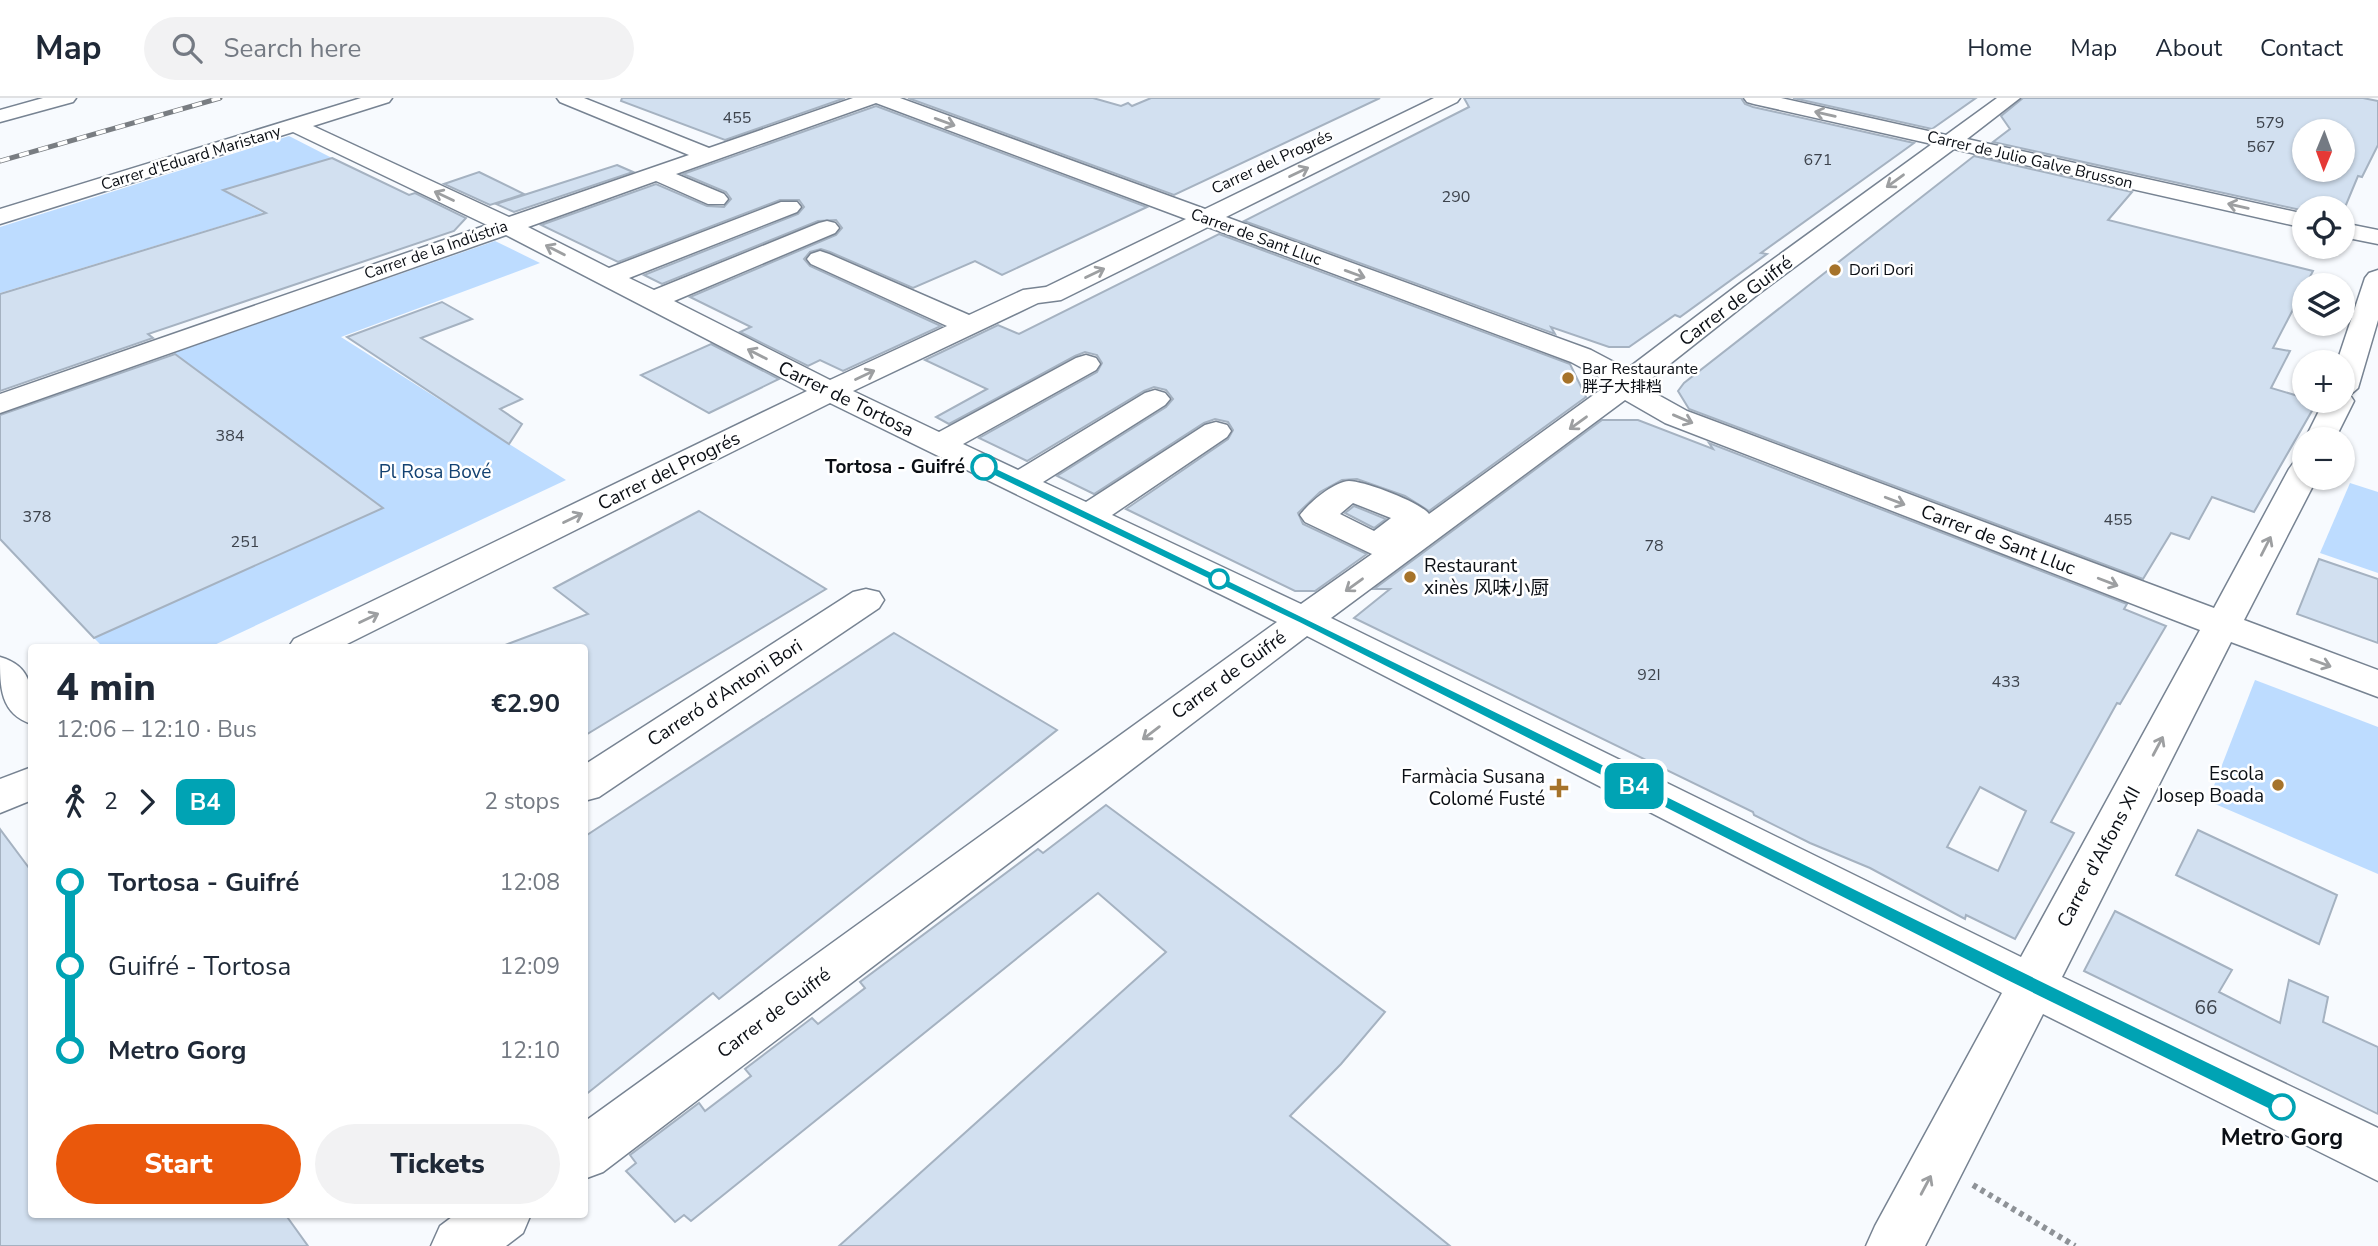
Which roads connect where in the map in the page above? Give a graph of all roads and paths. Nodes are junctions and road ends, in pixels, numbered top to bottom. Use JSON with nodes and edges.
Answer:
{"nodes":[{"id":1,"x":65,"y":98,"type":"edge"},
{"id":2,"x":382,"y":98,"type":"edge"},
{"id":3,"x":567,"y":98,"type":"edge"},
{"id":4,"x":601,"y":98,"type":"edge"},
{"id":5,"x":872,"y":98,"type":"edge"},
{"id":6,"x":881,"y":98,"type":"edge"},
{"id":7,"x":1406,"y":98,"type":"edge"},
{"id":8,"x":1450,"y":98,"type":"edge"},
{"id":9,"x":1754,"y":98,"type":"edge"},
{"id":10,"x":2010,"y":98,"type":"edge"},
{"id":11,"x":31,"y":100,"type":"edge"},
{"id":12,"x":0,"y":105,"type":"edge"},
{"id":13,"x":0,"y":116,"type":"edge"},
{"id":14,"x":294,"y":125,"type":"junction"},
{"id":15,"x":1949,"y":142,"type":"junction"},
{"id":16,"x":721,"y":152,"type":"junction"},
{"id":17,"x":1285,"y":156,"type":"dead end"},
{"id":18,"x":657,"y":174,"type":"junction"},
{"id":19,"x":716,"y":199,"type":"dead end"},
{"id":20,"x":789,"y":207,"type":"dead end"},
{"id":21,"x":1175,"y":208,"type":"junction"},
{"id":22,"x":1203,"y":208,"type":"junction"},
{"id":23,"x":0,"y":217,"type":"edge"},
{"id":24,"x":2292,"y":218,"type":"edge"},
{"id":25,"x":1144,"y":223,"type":"dead end"},
{"id":26,"x":506,"y":225,"type":"junction"},
{"id":27,"x":827,"y":228,"type":"dead end"},
{"id":28,"x":2355,"y":232,"type":"edge"},
{"id":29,"x":2378,"y":237,"type":"edge"},
{"id":30,"x":820,"y":259,"type":"dead end"},
{"id":31,"x":608,"y":277,"type":"junction"},
{"id":32,"x":2378,"y":278,"type":"edge"},
{"id":33,"x":653,"y":300,"type":"junction"},
{"id":34,"x":970,"y":326,"type":"junction"},
{"id":35,"x":2355,"y":350,"type":"edge"},
{"id":36,"x":1086,"y":364,"type":"dead end"},
{"id":37,"x":1626,"y":384,"type":"junction"},
{"id":38,"x":830,"y":391,"type":"junction"},
{"id":39,"x":1155,"y":399,"type":"dead end"},
{"id":40,"x":0,"y":404,"type":"edge"},
{"id":41,"x":1216,"y":431,"type":"dead end"},
{"id":42,"x":940,"y":445,"type":"junction"},
{"id":43,"x":1019,"y":483,"type":"junction"},
{"id":44,"x":2294,"y":490,"type":"edge"},
{"id":45,"x":1088,"y":516,"type":"junction"},
{"id":46,"x":866,"y":600,"type":"dead end"},
{"id":47,"x":1304,"y":620,"type":"junction"},
{"id":48,"x":2221,"y":625,"type":"junction"},
{"id":49,"x":315,"y":644,"type":"edge"},
{"id":50,"x":0,"y":670,"type":"edge"},
{"id":51,"x":2378,"y":684,"type":"edge"},
{"id":52,"x":28,"y":705,"type":"edge"},
{"id":53,"x":588,"y":783,"type":"edge"},
{"id":54,"x":28,"y":784,"type":"edge"},
{"id":55,"x":0,"y":797,"type":"edge"},
{"id":56,"x":2031,"y":985,"type":"junction"},
{"id":57,"x":588,"y":1151,"type":"edge"},
{"id":58,"x":2378,"y":1155,"type":"edge"},
{"id":59,"x":1972,"y":1184,"type":"dead end"},
{"id":60,"x":1895,"y":1246,"type":"edge"},
{"id":61,"x":2075,"y":1246,"type":"edge"}],
"edges":[{"from":1,"to":11,"type":"street"},
{"from":2,"to":14,"type":"street","name":"Carrer d'Eduard Maristany"},
{"from":3,"to":16,"type":"street"},
{"from":4,"to":16,"type":"street"},
{"from":5,"to":16,"type":"street","name":"Carrer de la Indústria"},
{"from":6,"to":21,"type":"street","name":"Carrer de Sant Lluc","one_way":true},
{"from":7,"to":17,"type":"street","name":"Carrer del Progrés"},
{"from":22,"to":8,"type":"street","name":"Carrer del Progrés","one_way":true},
{"from":15,"to":9,"type":"street","name":"Carrer de Julio Galve Brusson","one_way":true},
{"from":10,"to":15,"type":"street","name":"Carrer de Guifré"},
{"from":11,"to":12,"type":"street"},
{"from":11,"to":13,"type":"street"},
{"from":14,"to":23,"type":"street","name":"Carrer d'Eduard Maristany"},
{"from":26,"to":14,"type":"street","name":"Carrer de Tortosa","one_way":true},
{"from":24,"to":15,"type":"street","name":"Carrer de Julio Galve Brusson","one_way":true},
{"from":15,"to":37,"type":"street","name":"Carrer de Guifré","one_way":true},
{"from":16,"to":18,"type":"street","name":"Carrer de la Indústria"},
{"from":18,"to":19,"type":"street"},
{"from":18,"to":26,"type":"street","name":"Carrer de la Indústria"},
{"from":20,"to":31,"type":"street"},
{"from":21,"to":22,"type":"street","name":"Carrer de Sant Lluc"},
{"from":21,"to":25,"type":"street"},
{"from":34,"to":22,"type":"street","name":"Carrer del Progrés","one_way":true},
{"from":22,"to":37,"type":"street","name":"Carrer de Sant Lluc","one_way":true},
{"from":31,"to":26,"type":"street","name":"Carrer de Tortosa","one_way":true},
{"from":26,"to":40,"type":"street","name":"Carrer de la Indústria"},
{"from":27,"to":33,"type":"street"},
{"from":28,"to":29,"type":"street"},
{"from":30,"to":34,"type":"street"},
{"from":31,"to":33,"type":"street","name":"Carrer de Tortosa"},
{"from":32,"to":35,"type":"street"},
{"from":38,"to":33,"type":"street","name":"Carrer de Tortosa","one_way":true},
{"from":38,"to":34,"type":"street","name":"Carrer del Progrés","one_way":true},
{"from":36,"to":42,"type":"street"},
{"from":37,"to":47,"type":"street","name":"Carrer de Guifré","one_way":true},
{"from":37,"to":48,"type":"street","name":"Carrer de Sant Lluc","one_way":true},
{"from":38,"to":42,"type":"street","name":"Carrer de Tortosa"},
{"from":49,"to":38,"type":"street","name":"Carrer del Progrés","one_way":true},
{"from":39,"to":43,"type":"street"},
{"from":41,"to":45,"type":"street"},
{"from":42,"to":43,"type":"street","name":"Carrer de Tortosa"},
{"from":43,"to":45,"type":"street","name":"Carrer de Tortosa"},
{"from":48,"to":44,"type":"street","name":"Carrer d'Alfons XII","one_way":true},
{"from":45,"to":47,"type":"street","name":"Carrer de Tortosa"},
{"from":46,"to":53,"type":"street","name":"Carreró d'Antoni Bori"},
{"from":47,"to":56,"type":"street","name":"Carrer de Tortosa"},
{"from":47,"to":57,"type":"street","name":"Carrer de Guifré","one_way":true},
{"from":48,"to":51,"type":"street","name":"Carrer de Sant Lluc","one_way":true},
{"from":56,"to":48,"type":"street","name":"Carrer d'Alfons XII","one_way":true},
{"from":50,"to":52,"type":"street"},
{"from":54,"to":55,"type":"street"},
{"from":56,"to":58,"type":"street","name":"Carrer de Tortosa"},
{"from":60,"to":56,"type":"street","name":"Carrer d'Alfons XII","one_way":true},
{"from":59,"to":61,"type":"path"}]}
